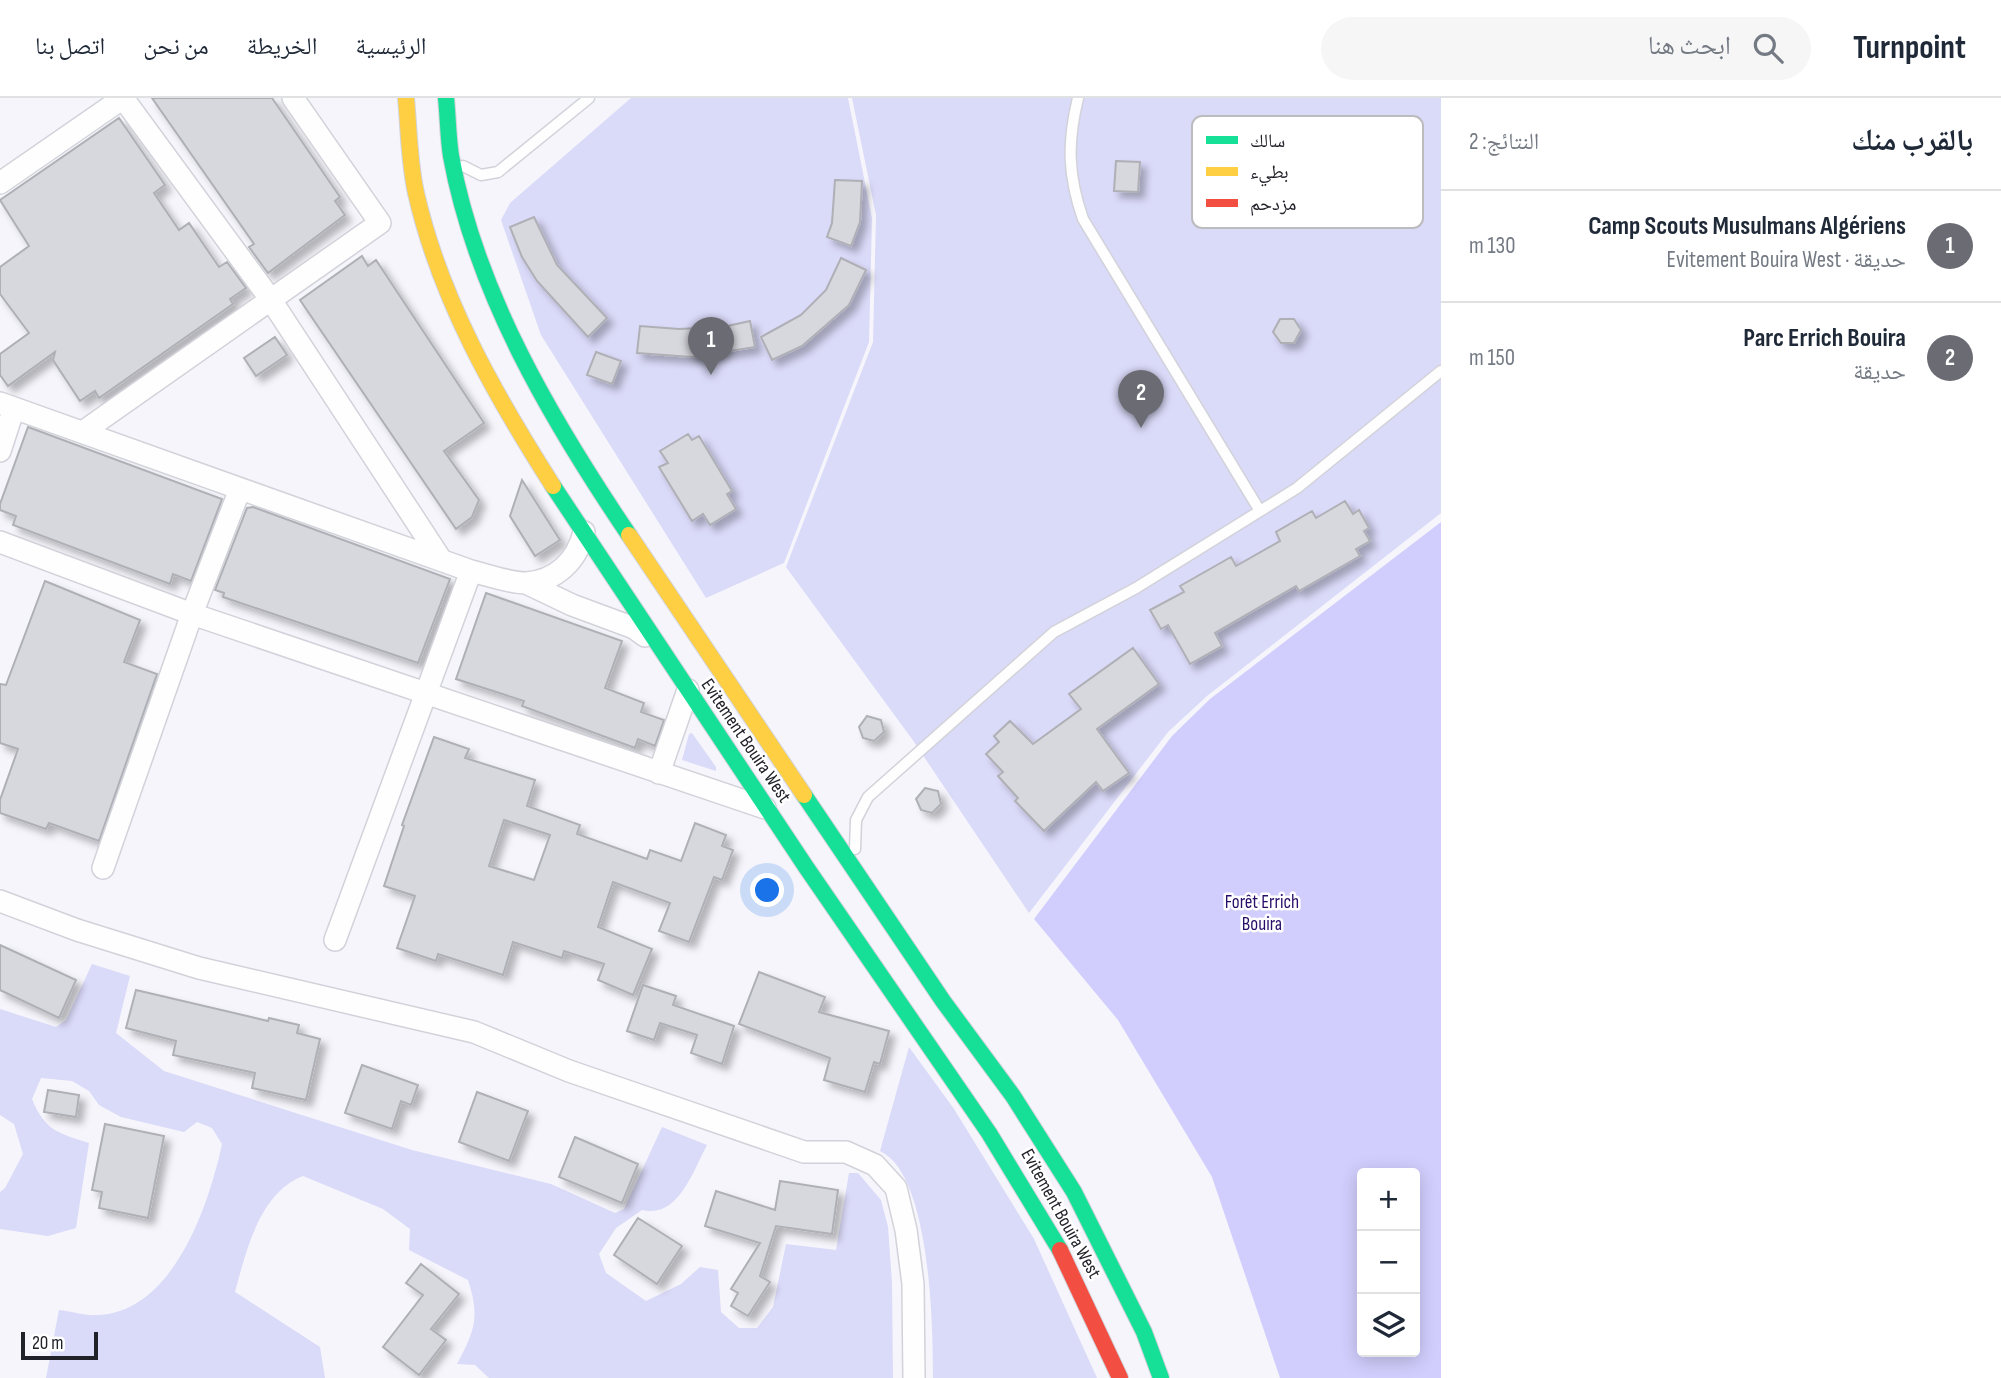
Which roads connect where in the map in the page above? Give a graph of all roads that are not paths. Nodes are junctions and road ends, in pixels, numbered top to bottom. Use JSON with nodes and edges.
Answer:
{"nodes":[{"id":1,"x":123,"y":98,"type":"edge"},
{"id":2,"x":293,"y":98,"type":"edge"},
{"id":3,"x":406,"y":98,"type":"edge"},
{"id":4,"x":446,"y":98,"type":"edge"},
{"id":5,"x":589,"y":98,"type":"edge"},
{"id":6,"x":1078,"y":98,"type":"edge"},
{"id":7,"x":451,"y":156,"type":"junction"},
{"id":8,"x":0,"y":183,"type":"edge"},
{"id":9,"x":271,"y":300,"type":"junction"},
{"id":10,"x":1441,"y":371,"type":"edge"},
{"id":11,"x":7,"y":405,"type":"edge"},
{"id":12,"x":84,"y":431,"type":"junction"},
{"id":13,"x":0,"y":451,"type":"edge"},
{"id":14,"x":240,"y":489,"type":"junction"},
{"id":15,"x":1260,"y":511,"type":"junction"},
{"id":16,"x":584,"y":533,"type":"junction"},
{"id":17,"x":0,"y":542,"type":"edge"},
{"id":18,"x":440,"y":558,"type":"junction"},
{"id":19,"x":471,"y":571,"type":"junction"},
{"id":20,"x":526,"y":583,"type":"junction"},
{"id":21,"x":192,"y":614,"type":"junction"},
{"id":22,"x":662,"y":649,"type":"junction"},
{"id":23,"x":688,"y":690,"type":"junction"},
{"id":24,"x":424,"y":695,"type":"junction"},
{"id":25,"x":659,"y":773,"type":"junction"},
{"id":26,"x":768,"y":809,"type":"junction"},
{"id":27,"x":103,"y":868,"type":"dead end"},
{"id":28,"x":857,"y":873,"type":"junction"},
{"id":29,"x":0,"y":901,"type":"edge"},
{"id":30,"x":335,"y":940,"type":"dead end"},
{"id":31,"x":914,"y":1378,"type":"edge"},
{"id":32,"x":1120,"y":1378,"type":"edge"},
{"id":33,"x":1161,"y":1378,"type":"edge"}],
"edges":[{"from":1,"to":8,"type":"street"},
{"from":1,"to":9,"type":"street"},
{"from":2,"to":9,"type":"street"},
{"from":3,"to":16,"type":"highway","name":"Evitement Bouira West"},
{"from":4,"to":7,"type":"highway","name":"Evitement Bouira West"},
{"from":5,"to":7,"type":"lane"},
{"from":6,"to":15,"type":"lane"},
{"from":7,"to":28,"type":"highway","name":"Evitement Bouira West"},
{"from":9,"to":12,"type":"street"},
{"from":9,"to":18,"type":"street"},
{"from":10,"to":15,"type":"lane"},
{"from":11,"to":12,"type":"street"},
{"from":11,"to":13,"type":"street"},
{"from":12,"to":14,"type":"street"},
{"from":14,"to":18,"type":"street"},
{"from":14,"to":21,"type":"street"},
{"from":15,"to":28,"type":"lane"},
{"from":16,"to":20,"type":"street"},
{"from":16,"to":22,"type":"highway","name":"Evitement Bouira West"},
{"from":17,"to":21,"type":"street"},
{"from":18,"to":19,"type":"street"},
{"from":19,"to":20,"type":"street"},
{"from":19,"to":24,"type":"street"},
{"from":20,"to":22,"type":"street"},
{"from":21,"to":24,"type":"street"},
{"from":21,"to":27,"type":"street"},
{"from":22,"to":23,"type":"highway","name":"Evitement Bouira West"},
{"from":23,"to":25,"type":"street"},
{"from":23,"to":26,"type":"highway","name":"Evitement Bouira West"},
{"from":24,"to":25,"type":"street"},
{"from":24,"to":30,"type":"street"},
{"from":25,"to":26,"type":"street"},
{"from":26,"to":32,"type":"highway","name":"Evitement Bouira West"},
{"from":28,"to":33,"type":"highway","name":"Evitement Bouira West"},
{"from":29,"to":31,"type":"street"}]}
